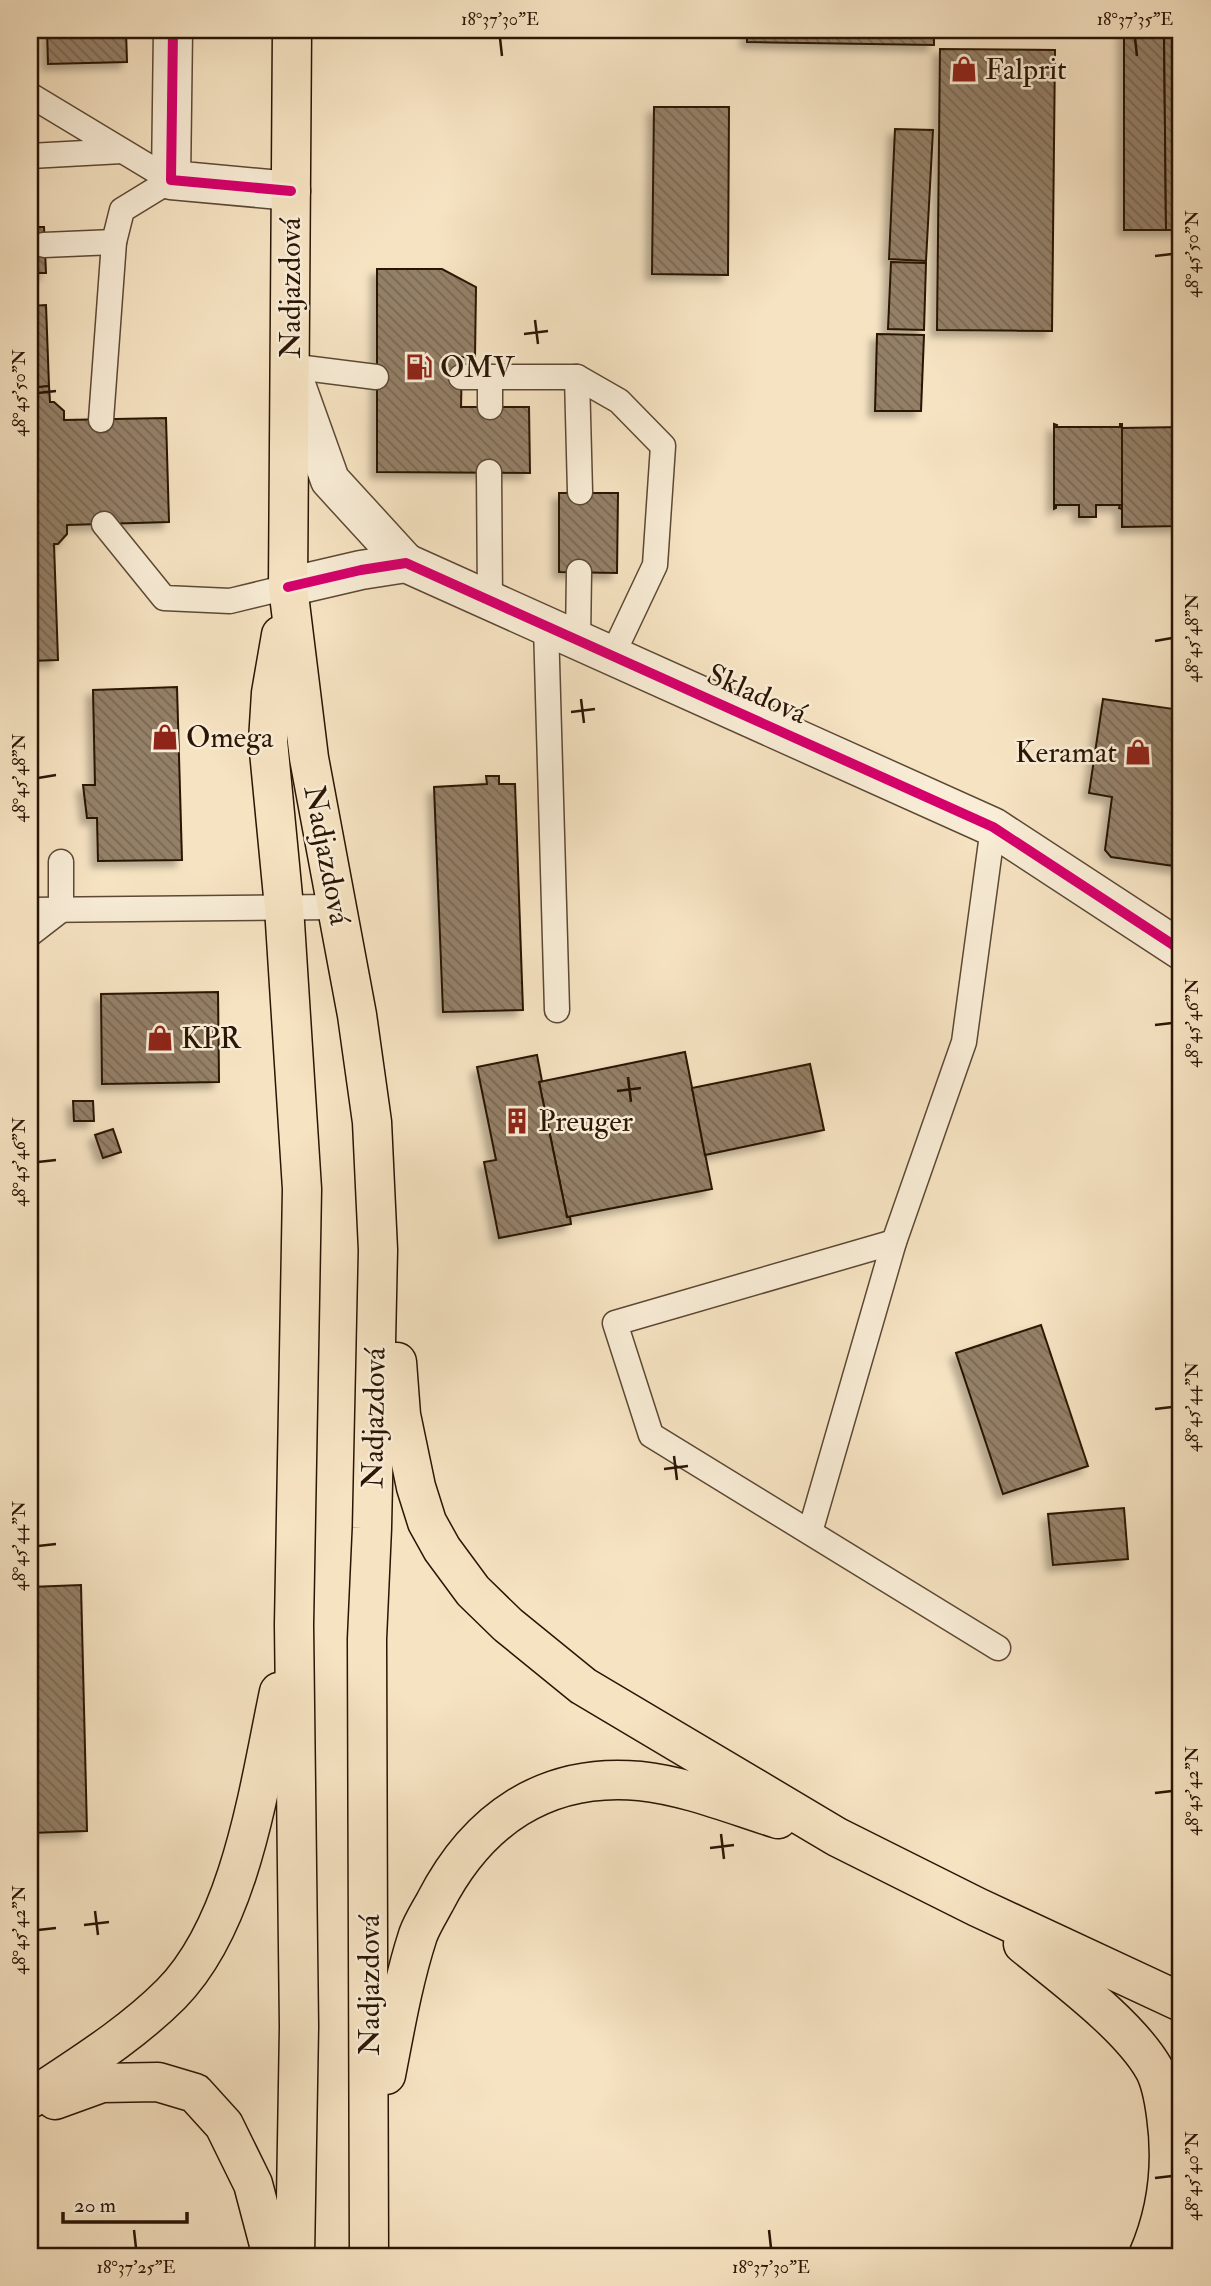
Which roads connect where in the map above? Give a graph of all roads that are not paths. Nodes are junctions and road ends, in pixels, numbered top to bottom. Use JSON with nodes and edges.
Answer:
{"nodes":[{"id":1,"x":173,"y":30,"type":"edge"},
{"id":2,"x":292,"y":42,"type":"edge"},
{"id":3,"x":30,"y":95,"type":"edge"},
{"id":4,"x":122,"y":151,"type":"junction"},
{"id":5,"x":30,"y":156,"type":"edge"},
{"id":6,"x":171,"y":180,"type":"junction"},
{"id":7,"x":291,"y":191,"type":"junction"},
{"id":8,"x":114,"y":242,"type":"junction"},
{"id":9,"x":44,"y":244,"type":"dead end"},
{"id":10,"x":289,"y":366,"type":"junction"},
{"id":11,"x":376,"y":377,"type":"dead end"},
{"id":12,"x":461,"y":377,"type":"dead end"},
{"id":13,"x":490,"y":377,"type":"junction"},
{"id":14,"x":577,"y":377,"type":"junction"},
{"id":15,"x":490,"y":407,"type":"dead end"},
{"id":16,"x":101,"y":419,"type":"dead end"},
{"id":17,"x":489,"y":472,"type":"dead end"},
{"id":18,"x":580,"y":492,"type":"dead end"},
{"id":19,"x":104,"y":524,"type":"dead end"},
{"id":20,"x":406,"y":563,"type":"junction"},
{"id":21,"x":579,"y":572,"type":"dead end"},
{"id":22,"x":288,"y":587,"type":"junction"},
{"id":23,"x":490,"y":601,"type":"junction"},
{"id":24,"x":578,"y":640,"type":"junction"},
{"id":25,"x":993,"y":827,"type":"junction"},
{"id":26,"x":61,"y":862,"type":"dead end"},
{"id":27,"x":337,"y":906,"type":"junction"},
{"id":28,"x":284,"y":908,"type":"junction"},
{"id":29,"x":61,"y":910,"type":"junction"},
{"id":30,"x":30,"y":911,"type":"edge"},
{"id":31,"x":30,"y":934,"type":"edge"},
{"id":32,"x":1181,"y":950,"type":"edge"},
{"id":33,"x":557,"y":1010,"type":"dead end"},
{"id":34,"x":894,"y":1242,"type":"junction"},
{"id":35,"x":378,"y":1250,"type":"junction"},
{"id":36,"x":810,"y":1532,"type":"junction"},
{"id":37,"x":293,"y":1625,"type":"junction"},
{"id":38,"x":998,"y":1648,"type":"dead end"},
{"id":39,"x":837,"y":1837,"type":"junction"},
{"id":40,"x":978,"y":1907,"type":"junction"},
{"id":41,"x":1181,"y":2001,"type":"edge"},
{"id":42,"x":30,"y":2099,"type":"edge"},
{"id":43,"x":30,"y":2109,"type":"edge"},
{"id":44,"x":370,"y":2159,"type":"junction"},
{"id":45,"x":272,"y":2256,"type":"edge"},
{"id":46,"x":295,"y":2256,"type":"edge"},
{"id":47,"x":369,"y":2256,"type":"edge"},
{"id":48,"x":1148,"y":2256,"type":"edge"}],
"edges":[{"from":1,"to":6,"type":"street"},
{"from":2,"to":7,"type":"main road","name":"Nadjazdová"},
{"from":3,"to":4,"type":"lane"},
{"from":4,"to":5,"type":"lane"},
{"from":4,"to":6,"type":"lane"},
{"from":6,"to":7,"type":"street"},
{"from":6,"to":8,"type":"lane"},
{"from":7,"to":10,"type":"main road","name":"Nadjazdová"},
{"from":8,"to":9,"type":"lane"},
{"from":8,"to":16,"type":"lane"},
{"from":10,"to":11,"type":"lane"},
{"from":10,"to":20,"type":"street","name":"Skladová"},
{"from":10,"to":22,"type":"main road","name":"Nadjazdová"},
{"from":12,"to":13,"type":"lane"},
{"from":13,"to":14,"type":"lane"},
{"from":13,"to":15,"type":"lane"},
{"from":14,"to":18,"type":"lane"},
{"from":14,"to":24,"type":"lane"},
{"from":17,"to":23,"type":"lane"},
{"from":19,"to":22,"type":"lane"},
{"from":20,"to":22,"type":"street"},
{"from":20,"to":23,"type":"street","name":"Skladová"},
{"from":21,"to":24,"type":"lane"},
{"from":22,"to":27,"type":"main road","name":"Nadjazdová"},
{"from":22,"to":28,"type":"main road","name":"Nadjazdová"},
{"from":23,"to":24,"type":"street","name":"Skladová"},
{"from":24,"to":25,"type":"street","name":"Skladová"},
{"from":24,"to":33,"type":"lane"},
{"from":25,"to":32,"type":"street","name":"Skladová"},
{"from":25,"to":34,"type":"lane"},
{"from":26,"to":29,"type":"lane"},
{"from":27,"to":28,"type":"lane"},
{"from":27,"to":35,"type":"main road","name":"Nadjazdová"},
{"from":28,"to":29,"type":"lane"},
{"from":28,"to":37,"type":"main road","name":"Nadjazdová"},
{"from":29,"to":30,"type":"lane"},
{"from":29,"to":31,"type":"lane"},
{"from":34,"to":36,"type":"lane"},
{"from":34,"to":36,"type":"lane"},
{"from":35,"to":39,"type":"main road"},
{"from":35,"to":44,"type":"main road","name":"Nadjazdová"},
{"from":36,"to":38,"type":"lane"},
{"from":37,"to":42,"type":"main road"},
{"from":37,"to":46,"type":"main road","name":"Nadjazdová"},
{"from":39,"to":40,"type":"main road"},
{"from":39,"to":44,"type":"main road"},
{"from":40,"to":41,"type":"main road"},
{"from":40,"to":48,"type":"main road"},
{"from":43,"to":45,"type":"main road"},
{"from":44,"to":47,"type":"main road","name":"Nadjazdová"}]}
